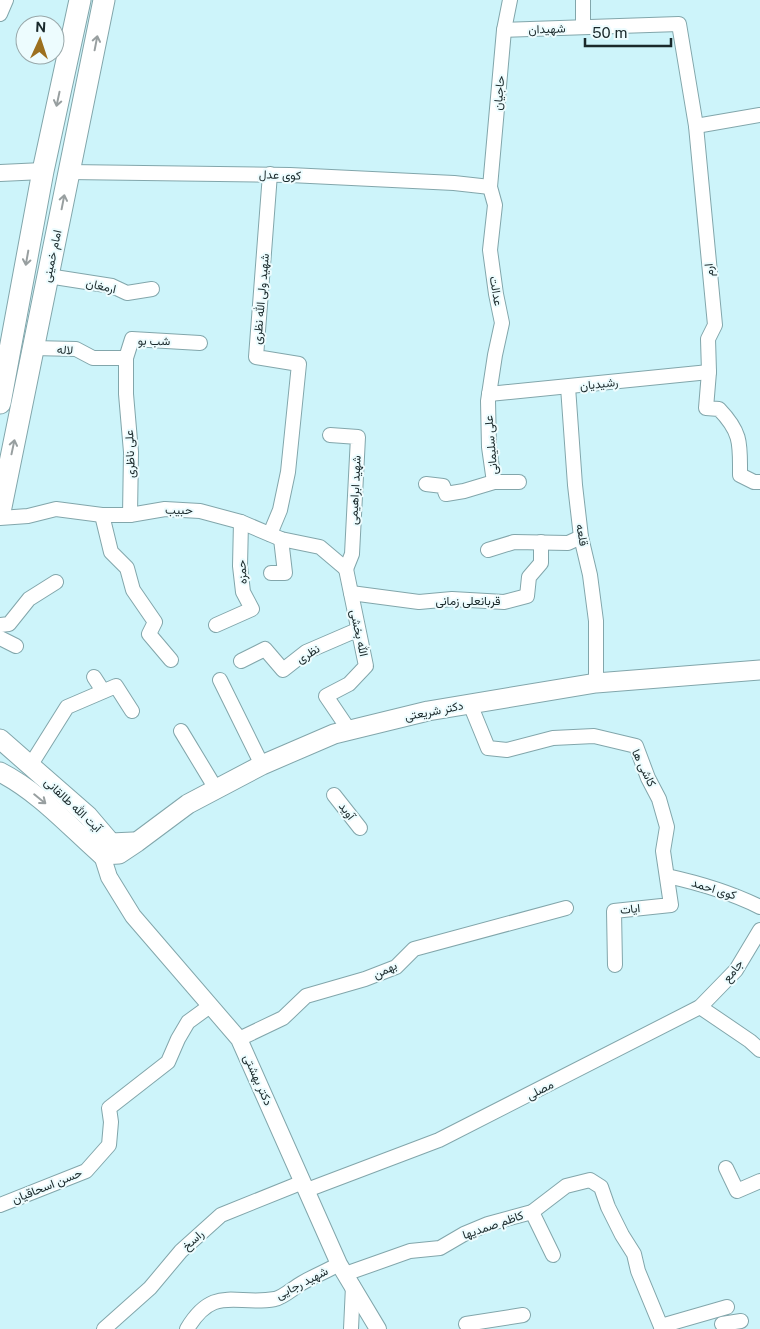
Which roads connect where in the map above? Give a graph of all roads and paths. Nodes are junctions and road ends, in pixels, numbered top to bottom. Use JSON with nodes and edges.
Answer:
{"nodes":[{"id":1,"x":6,"y":0,"type":"edge"},
{"id":2,"x":80,"y":0,"type":"edge"},
{"id":3,"x":104,"y":0,"type":"edge"},
{"id":4,"x":510,"y":0,"type":"edge"},
{"id":5,"x":583,"y":0,"type":"edge"},
{"id":6,"x":0,"y":14,"type":"edge"},
{"id":7,"x":679,"y":24,"type":"joint"},
{"id":8,"x":583,"y":27,"type":"junction"},
{"id":9,"x":504,"y":30,"type":"junction"},
{"id":10,"x":760,"y":115,"type":"edge"},
{"id":11,"x":696,"y":126,"type":"junction"},
{"id":12,"x":43,"y":170,"type":"junction"},
{"id":13,"x":70,"y":172,"type":"junction"},
{"id":14,"x":0,"y":173,"type":"edge"},
{"id":15,"x":270,"y":174,"type":"junction"},
{"id":16,"x":490,"y":187,"type":"junction"},
{"id":17,"x":48,"y":276,"type":"junction"},
{"id":18,"x":152,"y":289,"type":"dead end"},
{"id":19,"x":200,"y":343,"type":"dead end"},
{"id":20,"x":34,"y":348,"type":"junction"},
{"id":21,"x":126,"y":358,"type":"junction"},
{"id":22,"x":709,"y":372,"type":"junction"},
{"id":23,"x":568,"y":387,"type":"junction"},
{"id":24,"x":126,"y":394,"type":"joint"},
{"id":25,"x":489,"y":394,"type":"junction"},
{"id":26,"x":0,"y":403,"type":"edge"},
{"id":27,"x":330,"y":435,"type":"dead end"},
{"id":28,"x":494,"y":482,"type":"junction"},
{"id":29,"x":519,"y":482,"type":"dead end"},
{"id":30,"x":760,"y":482,"type":"edge"},
{"id":31,"x":426,"y":484,"type":"dead end"},
{"id":32,"x":0,"y":512,"type":"edge"},
{"id":33,"x":102,"y":515,"type":"junction"},
{"id":34,"x":130,"y":515,"type":"junction"},
{"id":35,"x":0,"y":518,"type":"edge"},
{"id":36,"x":242,"y":522,"type":"junction"},
{"id":37,"x":275,"y":537,"type":"junction"},
{"id":38,"x":582,"y":537,"type":"junction"},
{"id":39,"x":541,"y":542,"type":"junction"},
{"id":40,"x":488,"y":550,"type":"dead end"},
{"id":41,"x":346,"y":569,"type":"junction"},
{"id":42,"x":271,"y":573,"type":"dead end"},
{"id":43,"x":56,"y":582,"type":"dead end"},
{"id":44,"x":351,"y":593,"type":"junction"},
{"id":45,"x":0,"y":625,"type":"edge"},
{"id":46,"x":216,"y":625,"type":"dead end"},
{"id":47,"x":358,"y":630,"type":"junction"},
{"id":48,"x":0,"y":638,"type":"edge"},
{"id":49,"x":16,"y":646,"type":"dead end"},
{"id":50,"x":171,"y":660,"type":"dead end"},
{"id":51,"x":241,"y":661,"type":"dead end"},
{"id":52,"x":760,"y":670,"type":"edge"},
{"id":53,"x":94,"y":677,"type":"dead end"},
{"id":54,"x":220,"y":680,"type":"dead end"},
{"id":55,"x":596,"y":683,"type":"junction"},
{"id":56,"x":103,"y":691,"type":"junction"},
{"id":57,"x":470,"y":704,"type":"junction"},
{"id":58,"x":132,"y":711,"type":"dead end"},
{"id":59,"x":349,"y":730,"type":"junction"},
{"id":60,"x":181,"y":731,"type":"dead end"},
{"id":61,"x":0,"y":739,"type":"edge"},
{"id":62,"x":262,"y":765,"type":"junction"},
{"id":63,"x":30,"y":766,"type":"junction"},
{"id":64,"x":0,"y":772,"type":"edge"},
{"id":65,"x":216,"y":789,"type":"junction"},
{"id":66,"x":334,"y":795,"type":"dead end"},
{"id":67,"x":360,"y":828,"type":"dead end"},
{"id":68,"x":137,"y":842,"type":"junction"},
{"id":69,"x":102,"y":854,"type":"junction"},
{"id":70,"x":667,"y":876,"type":"junction"},
{"id":71,"x":671,"y":905,"type":"joint"},
{"id":72,"x":760,"y":907,"type":"edge"},
{"id":73,"x":566,"y":908,"type":"dead end"},
{"id":74,"x":760,"y":930,"type":"edge"},
{"id":75,"x":615,"y":965,"type":"dead end"},
{"id":76,"x":210,"y":1006,"type":"junction"},
{"id":77,"x":700,"y":1007,"type":"junction"},
{"id":78,"x":239,"y":1039,"type":"junction"},
{"id":79,"x":760,"y":1050,"type":"edge"},
{"id":80,"x":726,"y":1168,"type":"dead end"},
{"id":81,"x":760,"y":1180,"type":"edge"},
{"id":82,"x":305,"y":1186,"type":"junction"},
{"id":83,"x":0,"y":1205,"type":"edge"},
{"id":84,"x":532,"y":1212,"type":"junction"},
{"id":85,"x":553,"y":1255,"type":"dead end"},
{"id":86,"x":346,"y":1275,"type":"junction"},
{"id":87,"x":727,"y":1307,"type":"dead end"},
{"id":88,"x":523,"y":1315,"type":"dead end"},
{"id":89,"x":742,"y":1321,"type":"dead end"},
{"id":90,"x":466,"y":1324,"type":"dead end"},
{"id":91,"x":722,"y":1324,"type":"dead end"},
{"id":92,"x":661,"y":1328,"type":"edge"},
{"id":93,"x":104,"y":1329,"type":"edge"},
{"id":94,"x":187,"y":1329,"type":"edge"},
{"id":95,"x":351,"y":1329,"type":"edge"},
{"id":96,"x":378,"y":1329,"type":"edge"}],
"edges":[{"from":1,"to":6,"type":"street"},
{"from":2,"to":12,"type":"main road","name":"امام خمینی","one_way":true},
{"from":13,"to":3,"type":"main road","name":"امام خمینی","one_way":true},
{"from":4,"to":9,"type":"street","name":"حاجیان"},
{"from":5,"to":8,"type":"street"},
{"from":7,"to":8,"type":"street","name":"شهیدان"},
{"from":7,"to":11,"type":"street","name":"ارم"},
{"from":8,"to":9,"type":"street","name":"شهیدان"},
{"from":9,"to":16,"type":"street","name":"حاجیان"},
{"from":10,"to":11,"type":"street"},
{"from":11,"to":22,"type":"street","name":"ارم"},
{"from":12,"to":13,"type":"main road"},
{"from":12,"to":14,"type":"street"},
{"from":12,"to":26,"type":"main road","name":"امام خمینی","one_way":true},
{"from":13,"to":15,"type":"street","name":"کوی عدل"},
{"from":17,"to":13,"type":"main road","name":"امام خمینی","one_way":true},
{"from":15,"to":16,"type":"street","name":"کوی عدل"},
{"from":15,"to":37,"type":"street","name":"شهید ولی الله نظری"},
{"from":16,"to":25,"type":"street","name":"عدالت"},
{"from":17,"to":18,"type":"street","name":"ارمغان"},
{"from":17,"to":20,"type":"main road","name":"امام خمینی"},
{"from":19,"to":21,"type":"street","name":"شب بو"},
{"from":20,"to":21,"type":"street","name":"لاله"},
{"from":32,"to":20,"type":"main road","name":"امام خمینی","one_way":true},
{"from":21,"to":24,"type":"street","name":"شب بو"},
{"from":22,"to":23,"type":"street","name":"رشیدیان"},
{"from":22,"to":30,"type":"street","name":"ارم"},
{"from":23,"to":25,"type":"street","name":"رشیدیان"},
{"from":23,"to":38,"type":"street","name":"قلعه"},
{"from":24,"to":34,"type":"street","name":"علی ناظری"},
{"from":25,"to":28,"type":"street","name":"علی سلیمانی"},
{"from":27,"to":41,"type":"street","name":"شهید ابراهیمی"},
{"from":28,"to":29,"type":"street"},
{"from":28,"to":31,"type":"street","name":"علی سلیمانی"},
{"from":33,"to":34,"type":"street","name":"حبیب"},
{"from":33,"to":35,"type":"street","name":"حبیب"},
{"from":33,"to":50,"type":"street"},
{"from":34,"to":36,"type":"street","name":"حبیب"},
{"from":36,"to":37,"type":"street","name":"حبیب"},
{"from":36,"to":46,"type":"street","name":"حمزه"},
{"from":37,"to":41,"type":"street","name":"حبیب"},
{"from":37,"to":42,"type":"street"},
{"from":38,"to":39,"type":"street"},
{"from":38,"to":55,"type":"street","name":"قلعه"},
{"from":39,"to":40,"type":"street"},
{"from":39,"to":44,"type":"street","name":"قربانعلی زمانی"},
{"from":41,"to":44,"type":"street","name":"الله بخشی"},
{"from":43,"to":45,"type":"street"},
{"from":44,"to":47,"type":"street","name":"الله بخشی"},
{"from":47,"to":51,"type":"street","name":"نظری"},
{"from":47,"to":59,"type":"street","name":"الله بخشی"},
{"from":48,"to":49,"type":"street"},
{"from":52,"to":55,"type":"main road","name":"دکتر شریعتی"},
{"from":53,"to":56,"type":"street"},
{"from":54,"to":62,"type":"street"},
{"from":55,"to":57,"type":"main road","name":"دکتر شریعتی"},
{"from":56,"to":58,"type":"street"},
{"from":56,"to":63,"type":"street"},
{"from":57,"to":59,"type":"main road","name":"دکتر شریعتی"},
{"from":57,"to":70,"type":"street","name":"کاشی ها"},
{"from":59,"to":62,"type":"main road","name":"دکتر شریعتی"},
{"from":60,"to":65,"type":"street"},
{"from":61,"to":63,"type":"main road","name":"آیت الله طالقانی"},
{"from":62,"to":65,"type":"main road","name":"دکتر شریعتی"},
{"from":63,"to":68,"type":"main road","name":"آیت الله طالقانی"},
{"from":64,"to":69,"type":"main road","name":"آیت الله طالقانی","one_way":true},
{"from":65,"to":68,"type":"main road","name":"دکتر شریعتی"},
{"from":66,"to":67,"type":"street","name":"آوید"},
{"from":68,"to":69,"type":"main road"},
{"from":69,"to":76,"type":"street","name":"دکتر بهشتی"},
{"from":70,"to":71,"type":"street","name":"کاشی ها"},
{"from":70,"to":72,"type":"street","name":"کوی احمد"},
{"from":71,"to":75,"type":"street","name":"ایات"},
{"from":73,"to":78,"type":"street","name":"بهمن"},
{"from":74,"to":77,"type":"street","name":"جامع"},
{"from":76,"to":78,"type":"street","name":"دکتر بهشتی"},
{"from":76,"to":83,"type":"street","name":"حسن اسحاقیان"},
{"from":77,"to":79,"type":"street"},
{"from":77,"to":82,"type":"street","name":"مصلی"},
{"from":78,"to":82,"type":"street","name":"دکتر بهشتی"},
{"from":80,"to":81,"type":"street"},
{"from":82,"to":86,"type":"street","name":"دکتر بهشتی"},
{"from":82,"to":93,"type":"street","name":"راسخ"},
{"from":84,"to":85,"type":"street"},
{"from":84,"to":86,"type":"street","name":"کاظم صمدیها"},
{"from":84,"to":92,"type":"street","name":"کاظم صمدیها"},
{"from":86,"to":94,"type":"street","name":"شهید رجایی"},
{"from":86,"to":95,"type":"street"},
{"from":86,"to":96,"type":"street","name":"دکتر بهشتی"},
{"from":87,"to":92,"type":"street"},
{"from":88,"to":90,"type":"street"},
{"from":89,"to":91,"type":"street"}]}
